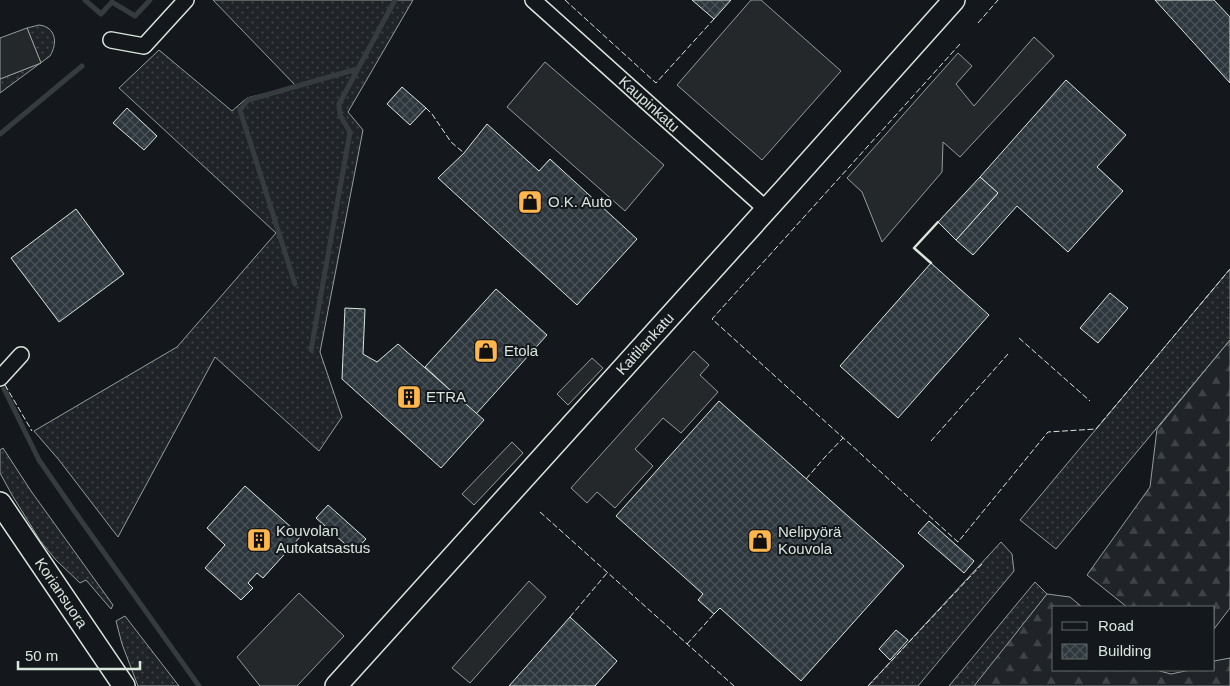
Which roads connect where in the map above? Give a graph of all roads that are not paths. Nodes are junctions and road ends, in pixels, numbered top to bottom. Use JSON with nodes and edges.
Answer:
{"nodes":[{"id":1,"x":186,"y":0,"type":"edge"},
{"id":2,"x":533,"y":0,"type":"edge"},
{"id":3,"x":954,"y":0,"type":"edge"},
{"id":4,"x":111,"y":40,"type":"dead end"},
{"id":5,"x":766,"y":209,"type":"junction"},
{"id":6,"x":0,"y":363,"type":"edge"},
{"id":7,"x":0,"y":378,"type":"edge"},
{"id":8,"x":0,"y":503,"type":"edge"},
{"id":9,"x":123,"y":685,"type":"edge"},
{"id":10,"x":336,"y":686,"type":"edge"}],
"edges":[{"from":1,"to":4,"type":"street"},
{"from":2,"to":5,"type":"street","name":"Kaupinkatu"},
{"from":3,"to":5,"type":"street","name":"Kaitilankatu"},
{"from":5,"to":10,"type":"street","name":"Kaitilankatu"},
{"from":6,"to":7,"type":"street"},
{"from":8,"to":9,"type":"street","name":"Koriansuora"}]}
